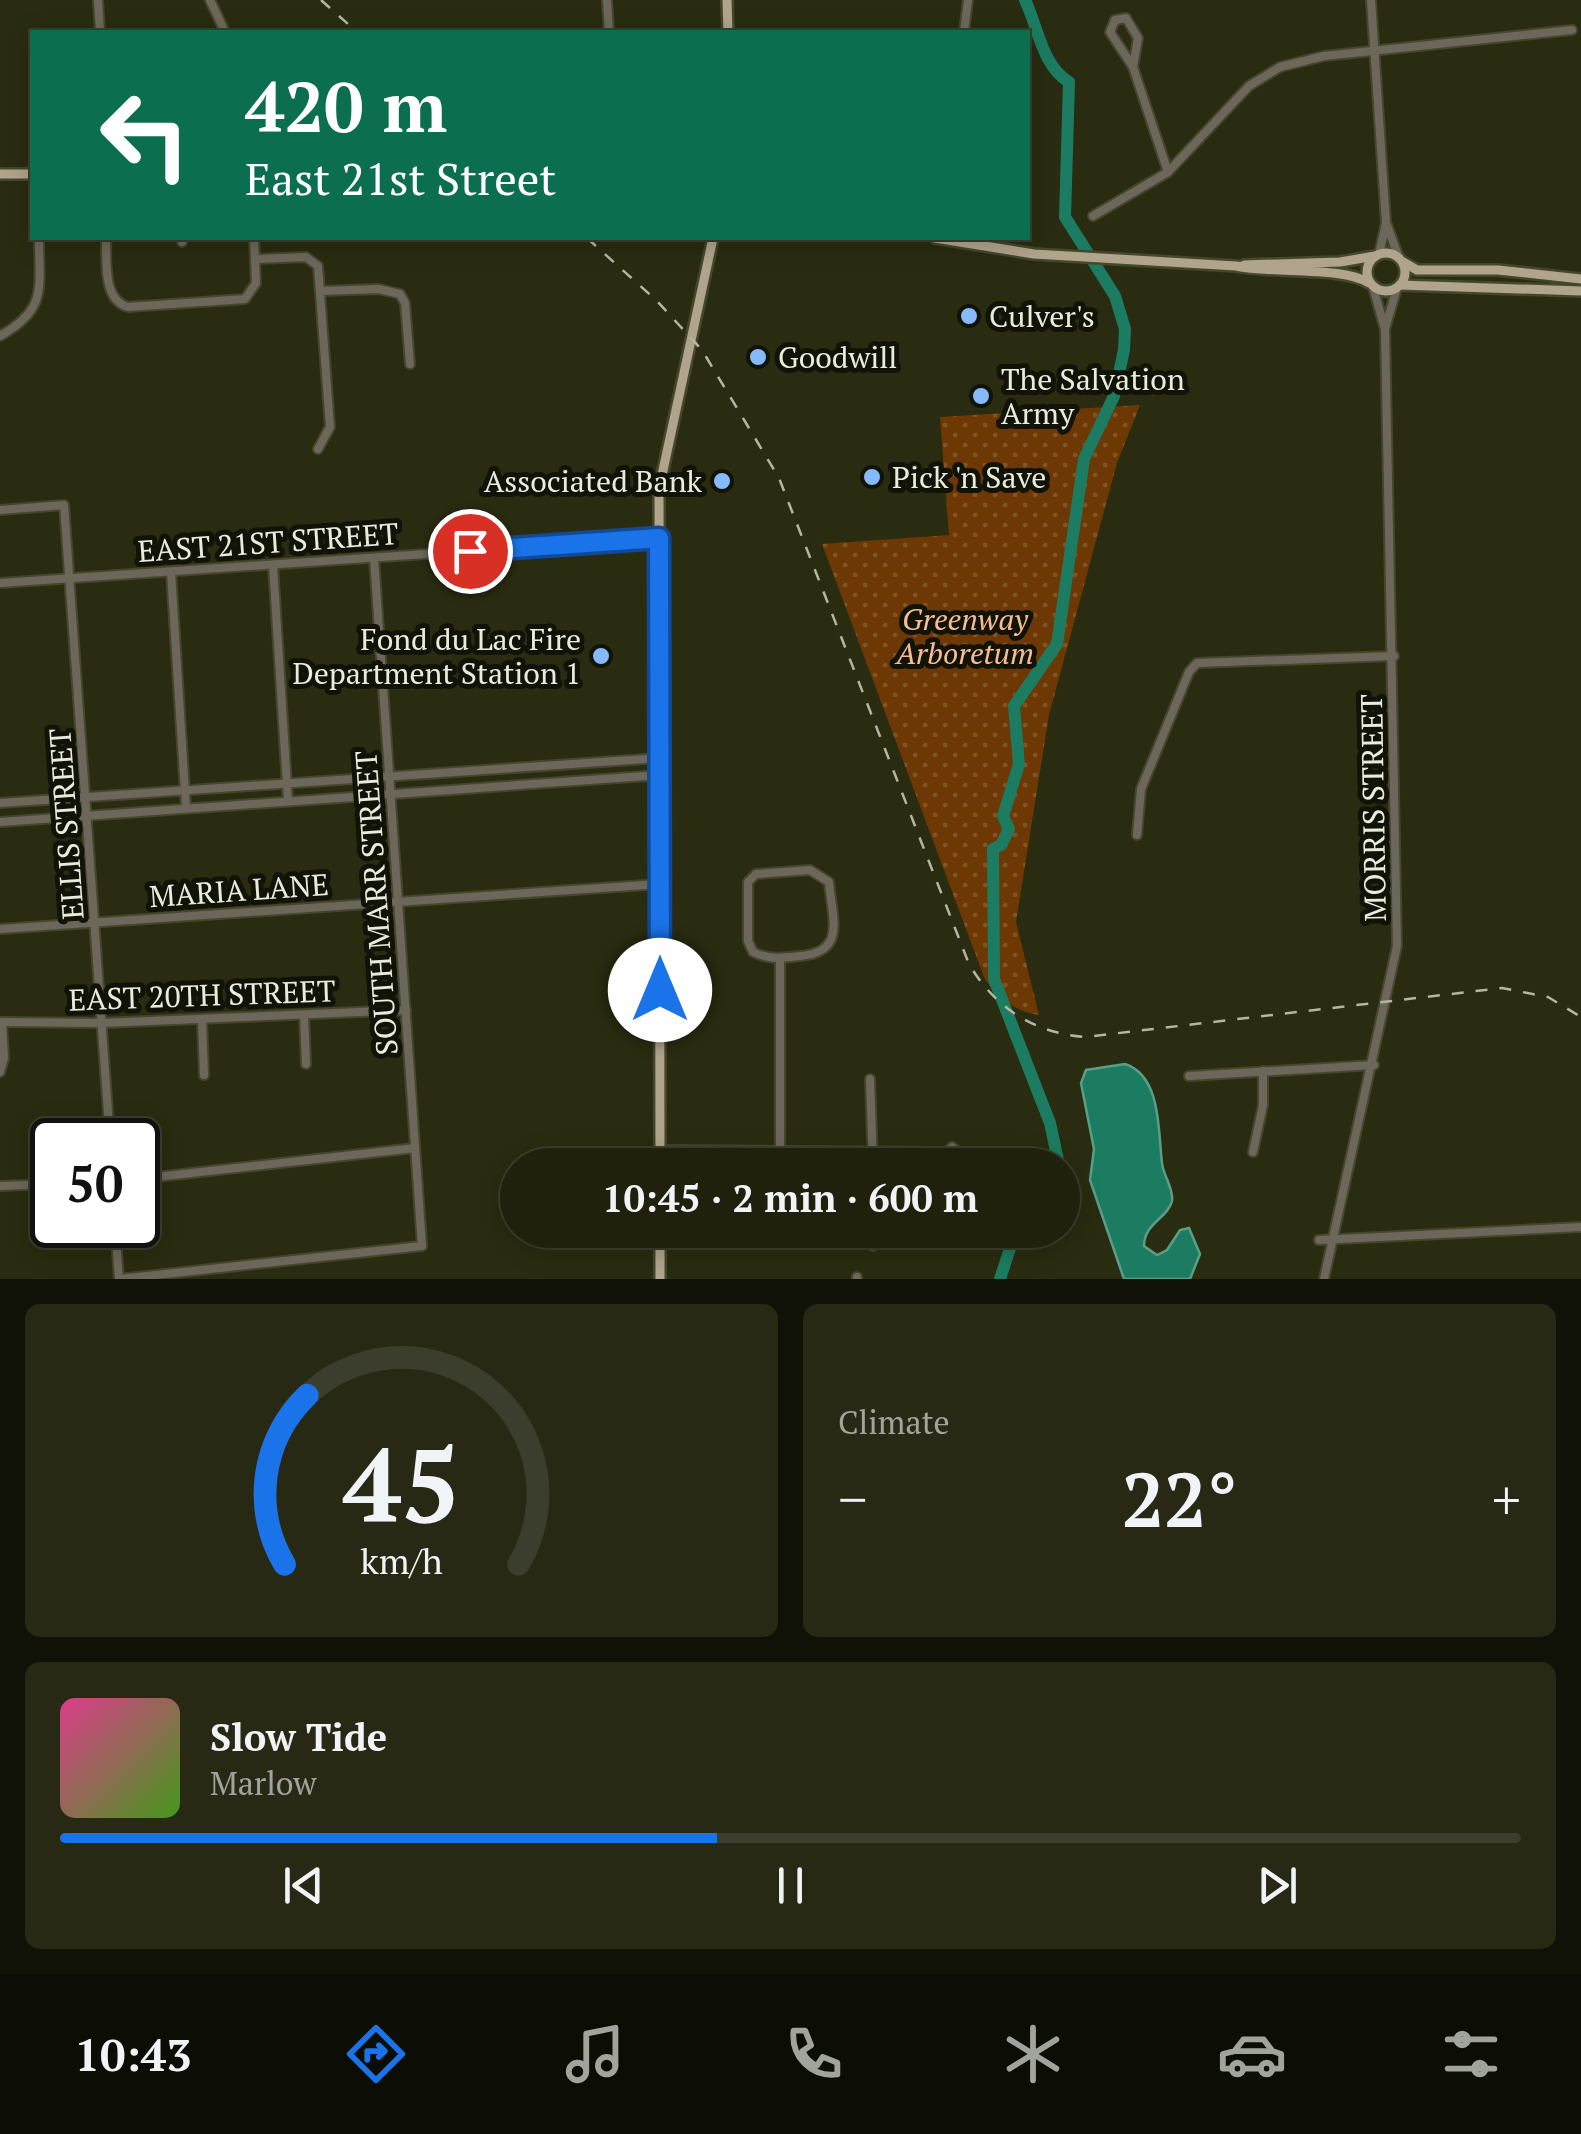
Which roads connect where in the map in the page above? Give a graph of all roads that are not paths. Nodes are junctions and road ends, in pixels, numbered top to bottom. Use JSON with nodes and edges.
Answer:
{"nodes":[{"id":1,"x":98,"y":0,"type":"edge"},
{"id":2,"x":210,"y":0,"type":"edge"},
{"id":3,"x":607,"y":0,"type":"edge"},
{"id":4,"x":727,"y":0,"type":"edge"},
{"id":5,"x":968,"y":0,"type":"edge"},
{"id":6,"x":1371,"y":0,"type":"edge"},
{"id":7,"x":100,"y":30,"type":"edge"},
{"id":8,"x":224,"y":30,"type":"edge"},
{"id":9,"x":608,"y":30,"type":"edge"},
{"id":10,"x":728,"y":30,"type":"edge"},
{"id":11,"x":964,"y":30,"type":"edge"},
{"id":12,"x":1572,"y":30,"type":"dead end"},
{"id":13,"x":1374,"y":50,"type":"junction"},
{"id":14,"x":1133,"y":67,"type":"junction"},
{"id":15,"x":1168,"y":172,"type":"junction"},
{"id":16,"x":0,"y":174,"type":"edge"},
{"id":17,"x":30,"y":174,"type":"edge"},
{"id":18,"x":1093,"y":216,"type":"dead end"},
{"id":19,"x":1386,"y":223,"type":"junction"},
{"id":20,"x":39,"y":240,"type":"edge"},
{"id":21,"x":106,"y":240,"type":"edge"},
{"id":22,"x":254,"y":240,"type":"edge"},
{"id":23,"x":714,"y":240,"type":"edge"},
{"id":24,"x":957,"y":240,"type":"edge"},
{"id":25,"x":1377,"y":255,"type":"junction"},
{"id":26,"x":256,"y":259,"type":"junction"},
{"id":27,"x":1401,"y":260,"type":"junction"},
{"id":28,"x":1236,"y":266,"type":"junction"},
{"id":29,"x":1581,"y":278,"type":"edge"},
{"id":30,"x":1371,"y":285,"type":"junction"},
{"id":31,"x":1399,"y":287,"type":"junction"},
{"id":32,"x":320,"y":291,"type":"junction"},
{"id":33,"x":1581,"y":291,"type":"edge"},
{"id":34,"x":1385,"y":329,"type":"junction"},
{"id":35,"x":0,"y":336,"type":"edge"},
{"id":36,"x":410,"y":364,"type":"dead end"},
{"id":37,"x":318,"y":448,"type":"dead end"},
{"id":38,"x":0,"y":510,"type":"edge"},
{"id":39,"x":659,"y":538,"type":"junction"},
{"id":40,"x":374,"y":558,"type":"junction"},
{"id":41,"x":273,"y":564,"type":"junction"},
{"id":42,"x":171,"y":572,"type":"junction"},
{"id":43,"x":70,"y":578,"type":"junction"},
{"id":44,"x":0,"y":582,"type":"edge"},
{"id":45,"x":1394,"y":656,"type":"junction"},
{"id":46,"x":660,"y":758,"type":"junction"},
{"id":47,"x":660,"y":775,"type":"junction"},
{"id":48,"x":391,"y":776,"type":"junction"},
{"id":49,"x":287,"y":784,"type":"junction"},
{"id":50,"x":186,"y":790,"type":"junction"},
{"id":51,"x":392,"y":793,"type":"junction"},
{"id":52,"x":87,"y":798,"type":"junction"},
{"id":53,"x":288,"y":801,"type":"junction"},
{"id":54,"x":0,"y":804,"type":"edge"},
{"id":55,"x":186,"y":808,"type":"junction"},
{"id":56,"x":88,"y":815,"type":"junction"},
{"id":57,"x":0,"y":822,"type":"edge"},
{"id":58,"x":1137,"y":835,"type":"dead end"},
{"id":59,"x":660,"y":884,"type":"junction"},
{"id":60,"x":398,"y":902,"type":"junction"},
{"id":61,"x":95,"y":922,"type":"junction"},
{"id":62,"x":0,"y":929,"type":"edge"},
{"id":63,"x":780,"y":958,"type":"junction"},
{"id":64,"x":406,"y":1010,"type":"junction"},
{"id":65,"x":304,"y":1015,"type":"junction"},
{"id":66,"x":202,"y":1019,"type":"junction"},
{"id":67,"x":1,"y":1022,"type":"edge"},
{"id":68,"x":102,"y":1023,"type":"junction"},
{"id":69,"x":306,"y":1064,"type":"dead end"},
{"id":70,"x":1374,"y":1065,"type":"junction"},
{"id":71,"x":1263,"y":1071,"type":"junction"},
{"id":72,"x":0,"y":1072,"type":"edge"},
{"id":73,"x":204,"y":1075,"type":"dead end"},
{"id":74,"x":1188,"y":1076,"type":"dead end"},
{"id":75,"x":870,"y":1079,"type":"dead end"},
{"id":76,"x":108,"y":1118,"type":"edge"},
{"id":77,"x":415,"y":1148,"type":"junction"},
{"id":78,"x":660,"y":1148,"type":"edge"},
{"id":79,"x":780,"y":1148,"type":"edge"},
{"id":80,"x":873,"y":1148,"type":"edge"},
{"id":81,"x":1253,"y":1152,"type":"dead end"},
{"id":82,"x":160,"y":1177,"type":"edge"},
{"id":83,"x":30,"y":1185,"type":"edge"},
{"id":84,"x":0,"y":1186,"type":"edge"},
{"id":85,"x":1581,"y":1227,"type":"edge"},
{"id":86,"x":1334,"y":1239,"type":"junction"},
{"id":87,"x":1320,"y":1240,"type":"dead end"},
{"id":88,"x":117,"y":1248,"type":"edge"},
{"id":89,"x":660,"y":1248,"type":"edge"},
{"id":90,"x":119,"y":1279,"type":"edge"},
{"id":91,"x":660,"y":1279,"type":"edge"},
{"id":92,"x":1324,"y":1279,"type":"edge"}],
"edges":[{"from":1,"to":7,"type":"street"},
{"from":2,"to":8,"type":"street"},
{"from":3,"to":9,"type":"street"},
{"from":4,"to":10,"type":"main road"},
{"from":5,"to":11,"type":"street"},
{"from":6,"to":13,"type":"street"},
{"from":12,"to":13,"type":"street"},
{"from":13,"to":15,"type":"street"},
{"from":13,"to":19,"type":"street"},
{"from":14,"to":14,"type":"street"},
{"from":14,"to":15,"type":"street"},
{"from":15,"to":18,"type":"street"},
{"from":16,"to":17,"type":"main road"},
{"from":19,"to":25,"type":"street"},
{"from":19,"to":27,"type":"street"},
{"from":20,"to":35,"type":"street"},
{"from":21,"to":26,"type":"street"},
{"from":22,"to":26,"type":"street"},
{"from":23,"to":39,"type":"main road"},
{"from":24,"to":28,"type":"main road"},
{"from":25,"to":27,"type":"main road"},
{"from":25,"to":28,"type":"main road"},
{"from":25,"to":30,"type":"main road"},
{"from":26,"to":32,"type":"street"},
{"from":27,"to":29,"type":"main road"},
{"from":27,"to":31,"type":"main road"},
{"from":28,"to":30,"type":"main road"},
{"from":30,"to":31,"type":"main road"},
{"from":30,"to":34,"type":"street","name":"MORRIS STREET"},
{"from":31,"to":33,"type":"main road"},
{"from":31,"to":34,"type":"street","name":"MORRIS STREET"},
{"from":32,"to":36,"type":"street"},
{"from":32,"to":37,"type":"street"},
{"from":34,"to":45,"type":"street","name":"MORRIS STREET"},
{"from":38,"to":43,"type":"street","name":"ELLIS STREET"},
{"from":39,"to":40,"type":"street","name":"EAST 21ST STREET"},
{"from":39,"to":46,"type":"main road"},
{"from":40,"to":41,"type":"street","name":"EAST 21ST STREET"},
{"from":40,"to":48,"type":"street","name":"SOUTH MARR STREET"},
{"from":41,"to":42,"type":"street","name":"EAST 21ST STREET"},
{"from":41,"to":49,"type":"street"},
{"from":42,"to":43,"type":"street","name":"EAST 21ST STREET"},
{"from":42,"to":50,"type":"street"},
{"from":43,"to":44,"type":"street","name":"EAST 21ST STREET"},
{"from":43,"to":52,"type":"street","name":"ELLIS STREET"},
{"from":45,"to":58,"type":"street"},
{"from":45,"to":70,"type":"street","name":"MORRIS STREET"},
{"from":46,"to":47,"type":"main road"},
{"from":46,"to":48,"type":"street"},
{"from":47,"to":51,"type":"street"},
{"from":47,"to":59,"type":"main road"},
{"from":48,"to":49,"type":"street"},
{"from":48,"to":51,"type":"street","name":"SOUTH MARR STREET"},
{"from":49,"to":50,"type":"street"},
{"from":49,"to":53,"type":"street"},
{"from":50,"to":52,"type":"street"},
{"from":50,"to":55,"type":"street"},
{"from":51,"to":53,"type":"street"},
{"from":51,"to":60,"type":"street","name":"SOUTH MARR STREET"},
{"from":52,"to":54,"type":"street"},
{"from":52,"to":56,"type":"street","name":"ELLIS STREET"},
{"from":53,"to":55,"type":"street"},
{"from":55,"to":56,"type":"street"},
{"from":56,"to":57,"type":"street"},
{"from":56,"to":61,"type":"street","name":"ELLIS STREET"},
{"from":59,"to":60,"type":"street","name":"MARIA LANE"},
{"from":59,"to":78,"type":"main road"},
{"from":60,"to":61,"type":"street","name":"MARIA LANE"},
{"from":60,"to":64,"type":"street","name":"SOUTH MARR STREET"},
{"from":61,"to":62,"type":"street","name":"MARIA LANE"},
{"from":61,"to":68,"type":"street","name":"ELLIS STREET"},
{"from":63,"to":63,"type":"street"},
{"from":63,"to":79,"type":"street"},
{"from":64,"to":65,"type":"street","name":"EAST 20TH STREET"},
{"from":64,"to":77,"type":"street","name":"SOUTH MARR STREET"},
{"from":65,"to":66,"type":"street","name":"EAST 20TH STREET"},
{"from":65,"to":69,"type":"street"},
{"from":66,"to":68,"type":"street","name":"EAST 20TH STREET"},
{"from":66,"to":73,"type":"street"},
{"from":67,"to":68,"type":"street","name":"EAST 20TH STREET"},
{"from":67,"to":72,"type":"street"},
{"from":68,"to":76,"type":"street","name":"ELLIS STREET"},
{"from":70,"to":71,"type":"street"},
{"from":70,"to":86,"type":"street","name":"MORRIS STREET"},
{"from":71,"to":74,"type":"street"},
{"from":71,"to":81,"type":"street"},
{"from":75,"to":80,"type":"street"},
{"from":77,"to":82,"type":"street"},
{"from":77,"to":90,"type":"street","name":"SOUTH MARR STREET"},
{"from":83,"to":84,"type":"street"},
{"from":85,"to":86,"type":"street"},
{"from":86,"to":87,"type":"street"},
{"from":86,"to":92,"type":"street","name":"MORRIS STREET"},
{"from":88,"to":90,"type":"street"},
{"from":89,"to":91,"type":"main road"}]}
